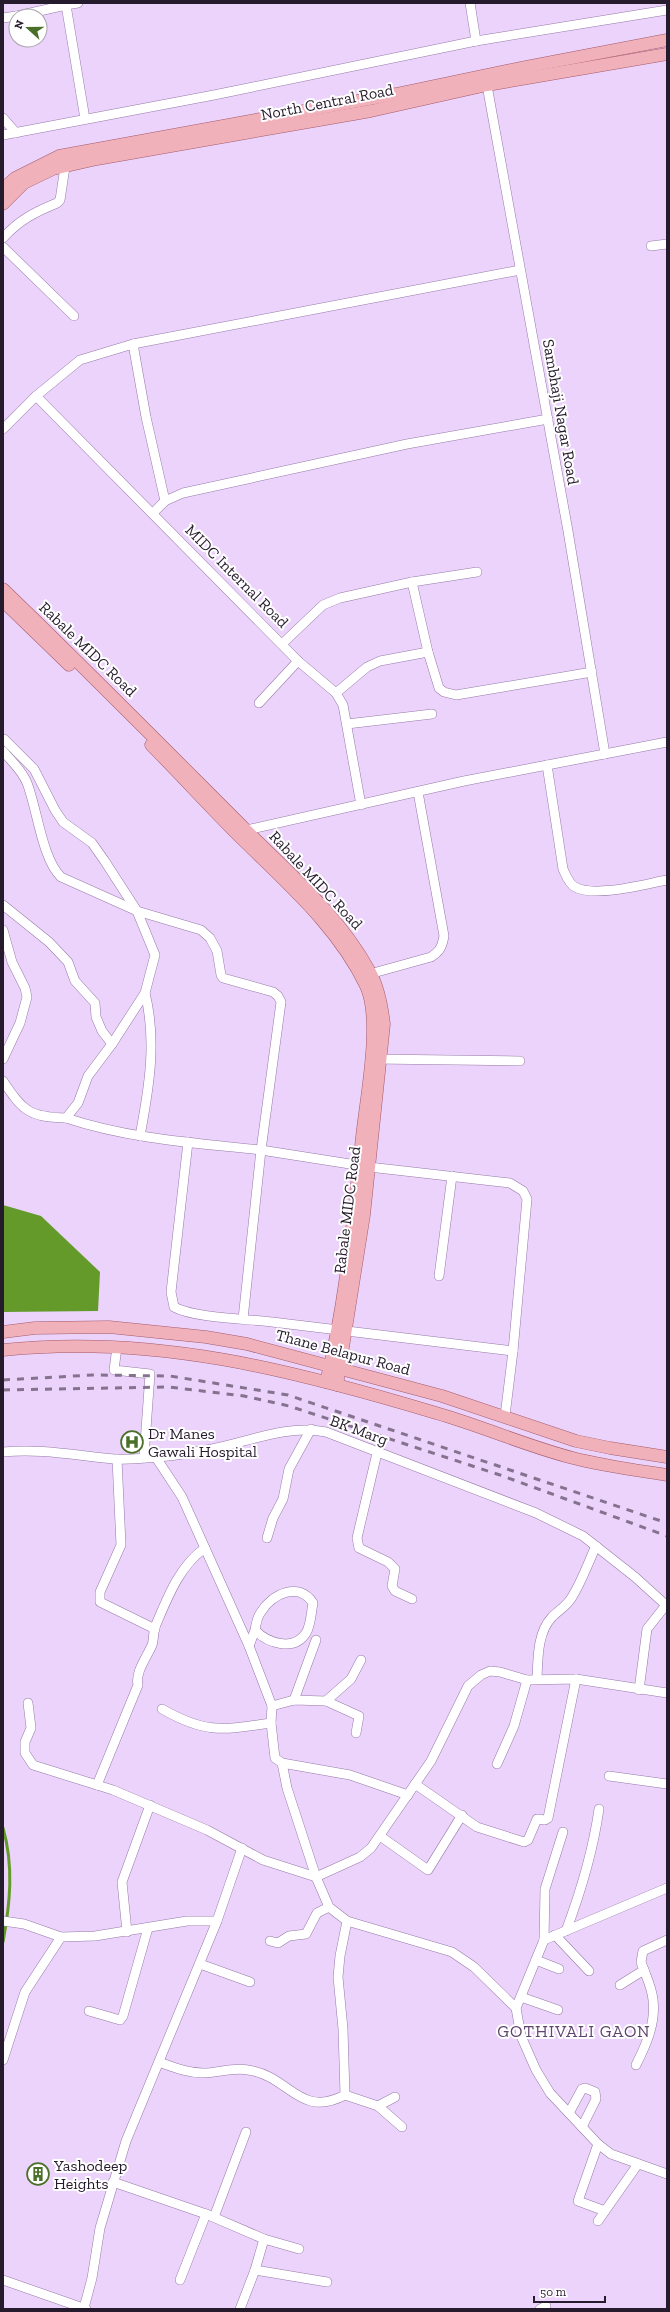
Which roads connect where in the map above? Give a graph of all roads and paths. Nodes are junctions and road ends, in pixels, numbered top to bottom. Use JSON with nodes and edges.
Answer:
{"nodes":[{"id":1,"x":78,"y":3,"type":"edge"},
{"id":2,"x":470,"y":3,"type":"edge"},
{"id":3,"x":66,"y":4,"type":"edge"},
{"id":4,"x":48,"y":8,"type":"edge"},
{"id":5,"x":667,"y":10,"type":"edge"},
{"id":6,"x":667,"y":40,"type":"edge"},
{"id":7,"x":476,"y":41,"type":"junction"},
{"id":8,"x":667,"y":54,"type":"edge"},
{"id":9,"x":486,"y":80,"type":"junction"},
{"id":10,"x":3,"y":118,"type":"edge"},
{"id":11,"x":85,"y":119,"type":"junction"},
{"id":12,"x":16,"y":133,"type":"junction"},
{"id":13,"x":3,"y":135,"type":"edge"},
{"id":14,"x":65,"y":167,"type":"junction"},
{"id":15,"x":3,"y":189,"type":"edge"},
{"id":16,"x":3,"y":204,"type":"edge"},
{"id":17,"x":3,"y":238,"type":"edge"},
{"id":18,"x":667,"y":244,"type":"edge"},
{"id":19,"x":651,"y":246,"type":"dead end"},
{"id":20,"x":3,"y":247,"type":"edge"},
{"id":21,"x":520,"y":270,"type":"junction"},
{"id":22,"x":74,"y":316,"type":"dead end"},
{"id":23,"x":133,"y":344,"type":"junction"},
{"id":24,"x":36,"y":396,"type":"junction"},
{"id":25,"x":548,"y":419,"type":"junction"},
{"id":26,"x":3,"y":428,"type":"edge"},
{"id":27,"x":165,"y":500,"type":"junction"},
{"id":28,"x":153,"y":513,"type":"junction"},
{"id":29,"x":477,"y":572,"type":"dead end"},
{"id":30,"x":412,"y":582,"type":"junction"},
{"id":31,"x":3,"y":589,"type":"edge"},
{"id":32,"x":3,"y":601,"type":"edge"},
{"id":33,"x":16,"y":607,"type":"junction"},
{"id":34,"x":282,"y":644,"type":"junction"},
{"id":35,"x":428,"y":652,"type":"junction"},
{"id":36,"x":298,"y":661,"type":"junction"},
{"id":37,"x":592,"y":672,"type":"junction"},
{"id":38,"x":336,"y":693,"type":"junction"},
{"id":39,"x":259,"y":703,"type":"dead end"},
{"id":40,"x":432,"y":714,"type":"dead end"},
{"id":41,"x":347,"y":724,"type":"junction"},
{"id":42,"x":3,"y":740,"type":"edge"},
{"id":43,"x":667,"y":742,"type":"edge"},
{"id":44,"x":3,"y":751,"type":"edge"},
{"id":45,"x":606,"y":754,"type":"junction"},
{"id":46,"x":547,"y":765,"type":"junction"},
{"id":47,"x":418,"y":792,"type":"junction"},
{"id":48,"x":361,"y":805,"type":"junction"},
{"id":49,"x":241,"y":831,"type":"junction"},
{"id":50,"x":667,"y":880,"type":"edge"},
{"id":51,"x":3,"y":906,"type":"edge"},
{"id":52,"x":137,"y":911,"type":"junction"},
{"id":53,"x":3,"y":930,"type":"edge"},
{"id":54,"x":366,"y":975,"type":"junction"},
{"id":55,"x":145,"y":993,"type":"junction"},
{"id":56,"x":112,"y":1044,"type":"junction"},
{"id":57,"x":3,"y":1059,"type":"edge"},
{"id":58,"x":376,"y":1059,"type":"junction"},
{"id":59,"x":520,"y":1061,"type":"dead end"},
{"id":60,"x":3,"y":1081,"type":"edge"},
{"id":61,"x":66,"y":1118,"type":"junction"},
{"id":62,"x":140,"y":1136,"type":"junction"},
{"id":63,"x":188,"y":1142,"type":"junction"},
{"id":64,"x":261,"y":1150,"type":"junction"},
{"id":65,"x":364,"y":1167,"type":"junction"},
{"id":66,"x":452,"y":1176,"type":"junction"},
{"id":67,"x":438,"y":1276,"type":"dead end"},
{"id":68,"x":243,"y":1319,"type":"junction"},
{"id":69,"x":342,"y":1330,"type":"junction"},
{"id":70,"x":3,"y":1332,"type":"edge"},
{"id":71,"x":117,"y":1346,"type":"junction"},
{"id":72,"x":3,"y":1350,"type":"edge"},
{"id":73,"x":513,"y":1350,"type":"junction"},
{"id":74,"x":336,"y":1366,"type":"junction"},
{"id":75,"x":332,"y":1383,"type":"junction"},
{"id":76,"x":505,"y":1416,"type":"junction"},
{"id":77,"x":311,"y":1429,"type":"junction"},
{"id":78,"x":3,"y":1452,"type":"edge"},
{"id":79,"x":377,"y":1453,"type":"junction"},
{"id":80,"x":155,"y":1456,"type":"junction"},
{"id":81,"x":144,"y":1457,"type":"junction"},
{"id":82,"x":667,"y":1457,"type":"edge"},
{"id":83,"x":117,"y":1459,"type":"junction"},
{"id":84,"x":667,"y":1475,"type":"edge"},
{"id":85,"x":267,"y":1538,"type":"dead end"},
{"id":86,"x":596,"y":1546,"type":"junction"},
{"id":87,"x":205,"y":1548,"type":"junction"},
{"id":88,"x":412,"y":1599,"type":"dead end"},
{"id":89,"x":666,"y":1606,"type":"edge"},
{"id":90,"x":155,"y":1629,"type":"junction"},
{"id":91,"x":255,"y":1630,"type":"junction"},
{"id":92,"x":316,"y":1640,"type":"dead end"},
{"id":93,"x":249,"y":1646,"type":"junction"},
{"id":94,"x":361,"y":1660,"type":"dead end"},
{"id":95,"x":537,"y":1679,"type":"junction"},
{"id":96,"x":576,"y":1679,"type":"junction"},
{"id":97,"x":527,"y":1680,"type":"junction"},
{"id":98,"x":639,"y":1690,"type":"junction"},
{"id":99,"x":667,"y":1693,"type":"edge"},
{"id":100,"x":294,"y":1700,"type":"junction"},
{"id":101,"x":326,"y":1701,"type":"junction"},
{"id":102,"x":28,"y":1703,"type":"dead end"},
{"id":103,"x":272,"y":1706,"type":"junction"},
{"id":104,"x":162,"y":1709,"type":"dead end"},
{"id":105,"x":271,"y":1723,"type":"junction"},
{"id":106,"x":356,"y":1733,"type":"dead end"},
{"id":107,"x":282,"y":1763,"type":"junction"},
{"id":108,"x":497,"y":1764,"type":"dead end"},
{"id":109,"x":608,"y":1776,"type":"dead end"},
{"id":110,"x":416,"y":1784,"type":"junction"},
{"id":111,"x":667,"y":1784,"type":"edge"},
{"id":112,"x":97,"y":1785,"type":"junction"},
{"id":113,"x":408,"y":1795,"type":"junction"},
{"id":114,"x":150,"y":1805,"type":"junction"},
{"id":115,"x":599,"y":1809,"type":"dead end"},
{"id":116,"x":462,"y":1815,"type":"junction"},
{"id":117,"x":563,"y":1832,"type":"dead end"},
{"id":118,"x":380,"y":1836,"type":"junction"},
{"id":119,"x":242,"y":1848,"type":"junction"},
{"id":120,"x":316,"y":1877,"type":"junction"},
{"id":121,"x":667,"y":1888,"type":"edge"},
{"id":122,"x":329,"y":1907,"type":"junction"},
{"id":123,"x":217,"y":1921,"type":"junction"},
{"id":124,"x":347,"y":1921,"type":"junction"},
{"id":125,"x":4,"y":1922,"type":"edge"},
{"id":126,"x":148,"y":1928,"type":"junction"},
{"id":127,"x":566,"y":1930,"type":"junction"},
{"id":128,"x":128,"y":1932,"type":"junction"},
{"id":129,"x":555,"y":1935,"type":"junction"},
{"id":130,"x":61,"y":1937,"type":"junction"},
{"id":131,"x":544,"y":1940,"type":"junction"},
{"id":132,"x":667,"y":1940,"type":"edge"},
{"id":133,"x":270,"y":1941,"type":"dead end"},
{"id":134,"x":536,"y":1960,"type":"junction"},
{"id":135,"x":200,"y":1964,"type":"junction"},
{"id":136,"x":559,"y":1969,"type":"dead end"},
{"id":137,"x":644,"y":1970,"type":"junction"},
{"id":138,"x":589,"y":1971,"type":"dead end"},
{"id":139,"x":250,"y":1982,"type":"dead end"},
{"id":140,"x":620,"y":1985,"type":"dead end"},
{"id":141,"x":521,"y":1997,"type":"junction"},
{"id":142,"x":516,"y":2008,"type":"junction"},
{"id":143,"x":558,"y":2010,"type":"dead end"},
{"id":144,"x":89,"y":2011,"type":"dead end"},
{"id":145,"x":3,"y":2060,"type":"edge"},
{"id":146,"x":159,"y":2062,"type":"junction"},
{"id":147,"x":636,"y":2065,"type":"dead end"},
{"id":148,"x":345,"y":2095,"type":"junction"},
{"id":149,"x":395,"y":2097,"type":"dead end"},
{"id":150,"x":378,"y":2106,"type":"junction"},
{"id":151,"x":569,"y":2113,"type":"junction"},
{"id":152,"x":402,"y":2127,"type":"dead end"},
{"id":153,"x":582,"y":2127,"type":"junction"},
{"id":154,"x":246,"y":2132,"type":"dead end"},
{"id":155,"x":598,"y":2144,"type":"junction"},
{"id":156,"x":638,"y":2164,"type":"junction"},
{"id":157,"x":667,"y":2174,"type":"edge"},
{"id":158,"x":113,"y":2182,"type":"junction"},
{"id":159,"x":605,"y":2211,"type":"junction"},
{"id":160,"x":210,"y":2216,"type":"junction"},
{"id":161,"x":598,"y":2221,"type":"dead end"},
{"id":162,"x":264,"y":2239,"type":"junction"},
{"id":163,"x":299,"y":2249,"type":"dead end"},
{"id":164,"x":255,"y":2270,"type":"junction"},
{"id":165,"x":3,"y":2280,"type":"edge"},
{"id":166,"x":180,"y":2280,"type":"dead end"},
{"id":167,"x":327,"y":2282,"type":"dead end"},
{"id":168,"x":85,"y":2309,"type":"edge"},
{"id":169,"x":240,"y":2309,"type":"edge"}],
"edges":[{"from":1,"to":3,"type":"street"},
{"from":2,"to":7,"type":"street"},
{"from":3,"to":4,"type":"street"},
{"from":3,"to":11,"type":"street"},
{"from":5,"to":7,"type":"street"},
{"from":6,"to":9,"type":"main road","name":"North Central Road"},
{"from":7,"to":11,"type":"street"},
{"from":8,"to":9,"type":"main road","name":"North Central Road"},
{"from":9,"to":14,"type":"main road","name":"North Central Road"},
{"from":9,"to":15,"type":"main road","name":"North Central Road"},
{"from":9,"to":21,"type":"street","name":"Sambhaji Nagar Road"},
{"from":10,"to":12,"type":"street"},
{"from":11,"to":12,"type":"street"},
{"from":12,"to":13,"type":"street"},
{"from":14,"to":16,"type":"main road","name":"North Central Road"},
{"from":14,"to":17,"type":"street"},
{"from":18,"to":19,"type":"street"},
{"from":20,"to":22,"type":"street"},
{"from":21,"to":23,"type":"street"},
{"from":21,"to":25,"type":"street","name":"Sambhaji Nagar Road"},
{"from":23,"to":24,"type":"street"},
{"from":23,"to":27,"type":"street"},
{"from":24,"to":26,"type":"street"},
{"from":24,"to":28,"type":"street","name":"MIDC Internal Road"},
{"from":25,"to":27,"type":"street"},
{"from":25,"to":37,"type":"street","name":"Sambhaji Nagar Road"},
{"from":27,"to":28,"type":"street"},
{"from":28,"to":34,"type":"street","name":"MIDC Internal Road"},
{"from":29,"to":30,"type":"street"},
{"from":30,"to":34,"type":"street"},
{"from":30,"to":35,"type":"street"},
{"from":31,"to":33,"type":"main road","name":"Rabale MIDC Road"},
{"from":32,"to":33,"type":"main road","name":"Rabale MIDC Road"},
{"from":33,"to":49,"type":"main road","name":"Rabale MIDC Road"},
{"from":34,"to":36,"type":"street","name":"MIDC Internal Road"},
{"from":35,"to":37,"type":"street"},
{"from":35,"to":38,"type":"street"},
{"from":36,"to":38,"type":"street","name":"MIDC Internal Road"},
{"from":36,"to":39,"type":"street"},
{"from":37,"to":45,"type":"street","name":"Sambhaji Nagar Road"},
{"from":38,"to":41,"type":"street","name":"MIDC Internal Road"},
{"from":40,"to":41,"type":"street"},
{"from":41,"to":48,"type":"street","name":"MIDC Internal Road"},
{"from":42,"to":52,"type":"street"},
{"from":43,"to":45,"type":"street"},
{"from":44,"to":52,"type":"street"},
{"from":45,"to":46,"type":"street"},
{"from":46,"to":47,"type":"street"},
{"from":46,"to":50,"type":"street"},
{"from":47,"to":48,"type":"street"},
{"from":47,"to":54,"type":"street"},
{"from":48,"to":49,"type":"street"},
{"from":49,"to":54,"type":"main road","name":"Rabale MIDC Road"},
{"from":51,"to":56,"type":"street"},
{"from":52,"to":55,"type":"street"},
{"from":52,"to":64,"type":"street"},
{"from":53,"to":57,"type":"street"},
{"from":54,"to":58,"type":"main road","name":"Rabale MIDC Road"},
{"from":55,"to":56,"type":"street"},
{"from":55,"to":62,"type":"street"},
{"from":56,"to":61,"type":"street"},
{"from":58,"to":59,"type":"street"},
{"from":58,"to":65,"type":"main road","name":"Rabale MIDC Road"},
{"from":60,"to":61,"type":"street"},
{"from":61,"to":62,"type":"street"},
{"from":62,"to":63,"type":"street"},
{"from":63,"to":64,"type":"street"},
{"from":63,"to":68,"type":"street"},
{"from":64,"to":65,"type":"street"},
{"from":64,"to":68,"type":"street"},
{"from":65,"to":66,"type":"street"},
{"from":65,"to":69,"type":"main road","name":"Rabale MIDC Road"},
{"from":66,"to":67,"type":"street"},
{"from":66,"to":73,"type":"street"},
{"from":68,"to":69,"type":"street"},
{"from":69,"to":73,"type":"street"},
{"from":69,"to":74,"type":"main road","name":"Rabale MIDC Road"},
{"from":70,"to":74,"type":"main road","name":"Thane Belapur Road"},
{"from":71,"to":72,"type":"main road","name":"Thane Belapur Road"},
{"from":71,"to":75,"type":"main road","name":"Thane Belapur Road"},
{"from":71,"to":81,"type":"street"},
{"from":73,"to":76,"type":"street"},
{"from":74,"to":75,"type":"main road","name":"Rabale MIDC Road"},
{"from":74,"to":76,"type":"main road","name":"Thane Belapur Road"},
{"from":75,"to":84,"type":"main road","name":"Thane Belapur Road"},
{"from":76,"to":82,"type":"main road","name":"Thane Belapur Road"},
{"from":77,"to":79,"type":"street","name":"BK Marg"},
{"from":77,"to":80,"type":"street","name":"BK Marg"},
{"from":77,"to":85,"type":"street"},
{"from":78,"to":83,"type":"street","name":"BK Marg"},
{"from":79,"to":86,"type":"street","name":"BK Marg"},
{"from":79,"to":88,"type":"street"},
{"from":80,"to":81,"type":"street","name":"BK Marg"},
{"from":80,"to":87,"type":"street"},
{"from":81,"to":83,"type":"street","name":"BK Marg"},
{"from":83,"to":90,"type":"street"},
{"from":86,"to":89,"type":"street","name":"BK Marg"},
{"from":86,"to":95,"type":"street"},
{"from":87,"to":90,"type":"street"},
{"from":87,"to":93,"type":"street"},
{"from":89,"to":98,"type":"street"},
{"from":90,"to":112,"type":"street"},
{"from":91,"to":91,"type":"street"},
{"from":91,"to":93,"type":"street"},
{"from":92,"to":100,"type":"street"},
{"from":93,"to":103,"type":"street"},
{"from":94,"to":101,"type":"street"},
{"from":95,"to":96,"type":"street"},
{"from":95,"to":97,"type":"street"},
{"from":96,"to":98,"type":"street"},
{"from":96,"to":116,"type":"street"},
{"from":97,"to":108,"type":"street"},
{"from":97,"to":110,"type":"street"},
{"from":98,"to":99,"type":"street"},
{"from":100,"to":101,"type":"street"},
{"from":100,"to":103,"type":"street"},
{"from":101,"to":106,"type":"street"},
{"from":102,"to":112,"type":"street"},
{"from":103,"to":105,"type":"street"},
{"from":104,"to":105,"type":"street"},
{"from":105,"to":107,"type":"street"},
{"from":107,"to":113,"type":"street"},
{"from":107,"to":120,"type":"street"},
{"from":109,"to":111,"type":"street"},
{"from":110,"to":113,"type":"street"},
{"from":110,"to":116,"type":"street"},
{"from":112,"to":114,"type":"street"},
{"from":113,"to":118,"type":"street"},
{"from":114,"to":119,"type":"street"},
{"from":114,"to":128,"type":"street"},
{"from":115,"to":127,"type":"street"},
{"from":116,"to":118,"type":"street"},
{"from":117,"to":131,"type":"street"},
{"from":118,"to":120,"type":"street"},
{"from":119,"to":120,"type":"street"},
{"from":119,"to":123,"type":"street"},
{"from":120,"to":122,"type":"street"},
{"from":121,"to":127,"type":"street"},
{"from":122,"to":124,"type":"street"},
{"from":122,"to":133,"type":"street"},
{"from":123,"to":126,"type":"street"},
{"from":123,"to":135,"type":"street"},
{"from":124,"to":142,"type":"street"},
{"from":124,"to":148,"type":"street"},
{"from":125,"to":130,"type":"street"},
{"from":126,"to":128,"type":"street"},
{"from":126,"to":144,"type":"street"},
{"from":127,"to":129,"type":"street"},
{"from":128,"to":130,"type":"street"},
{"from":129,"to":131,"type":"street"},
{"from":129,"to":138,"type":"street"},
{"from":130,"to":145,"type":"street"},
{"from":131,"to":134,"type":"street"},
{"from":132,"to":137,"type":"street"},
{"from":134,"to":136,"type":"street"},
{"from":134,"to":141,"type":"street"},
{"from":135,"to":139,"type":"street"},
{"from":135,"to":146,"type":"street"},
{"from":137,"to":140,"type":"street"},
{"from":137,"to":147,"type":"street"},
{"from":141,"to":142,"type":"street"},
{"from":141,"to":143,"type":"street"},
{"from":142,"to":151,"type":"street"},
{"from":146,"to":148,"type":"street"},
{"from":146,"to":158,"type":"street"},
{"from":148,"to":150,"type":"street"},
{"from":149,"to":150,"type":"street"},
{"from":150,"to":152,"type":"street"},
{"from":151,"to":153,"type":"street"},
{"from":151,"to":153,"type":"street"},
{"from":153,"to":155,"type":"street"},
{"from":154,"to":160,"type":"street"},
{"from":155,"to":156,"type":"street"},
{"from":155,"to":159,"type":"street"},
{"from":156,"to":157,"type":"street"},
{"from":156,"to":159,"type":"street"},
{"from":158,"to":160,"type":"street"},
{"from":158,"to":168,"type":"street"},
{"from":159,"to":161,"type":"street"},
{"from":160,"to":162,"type":"street"},
{"from":160,"to":166,"type":"street"},
{"from":162,"to":163,"type":"street"},
{"from":162,"to":164,"type":"street"},
{"from":164,"to":167,"type":"street"},
{"from":164,"to":169,"type":"street"},
{"from":165,"to":168,"type":"street"}]}
